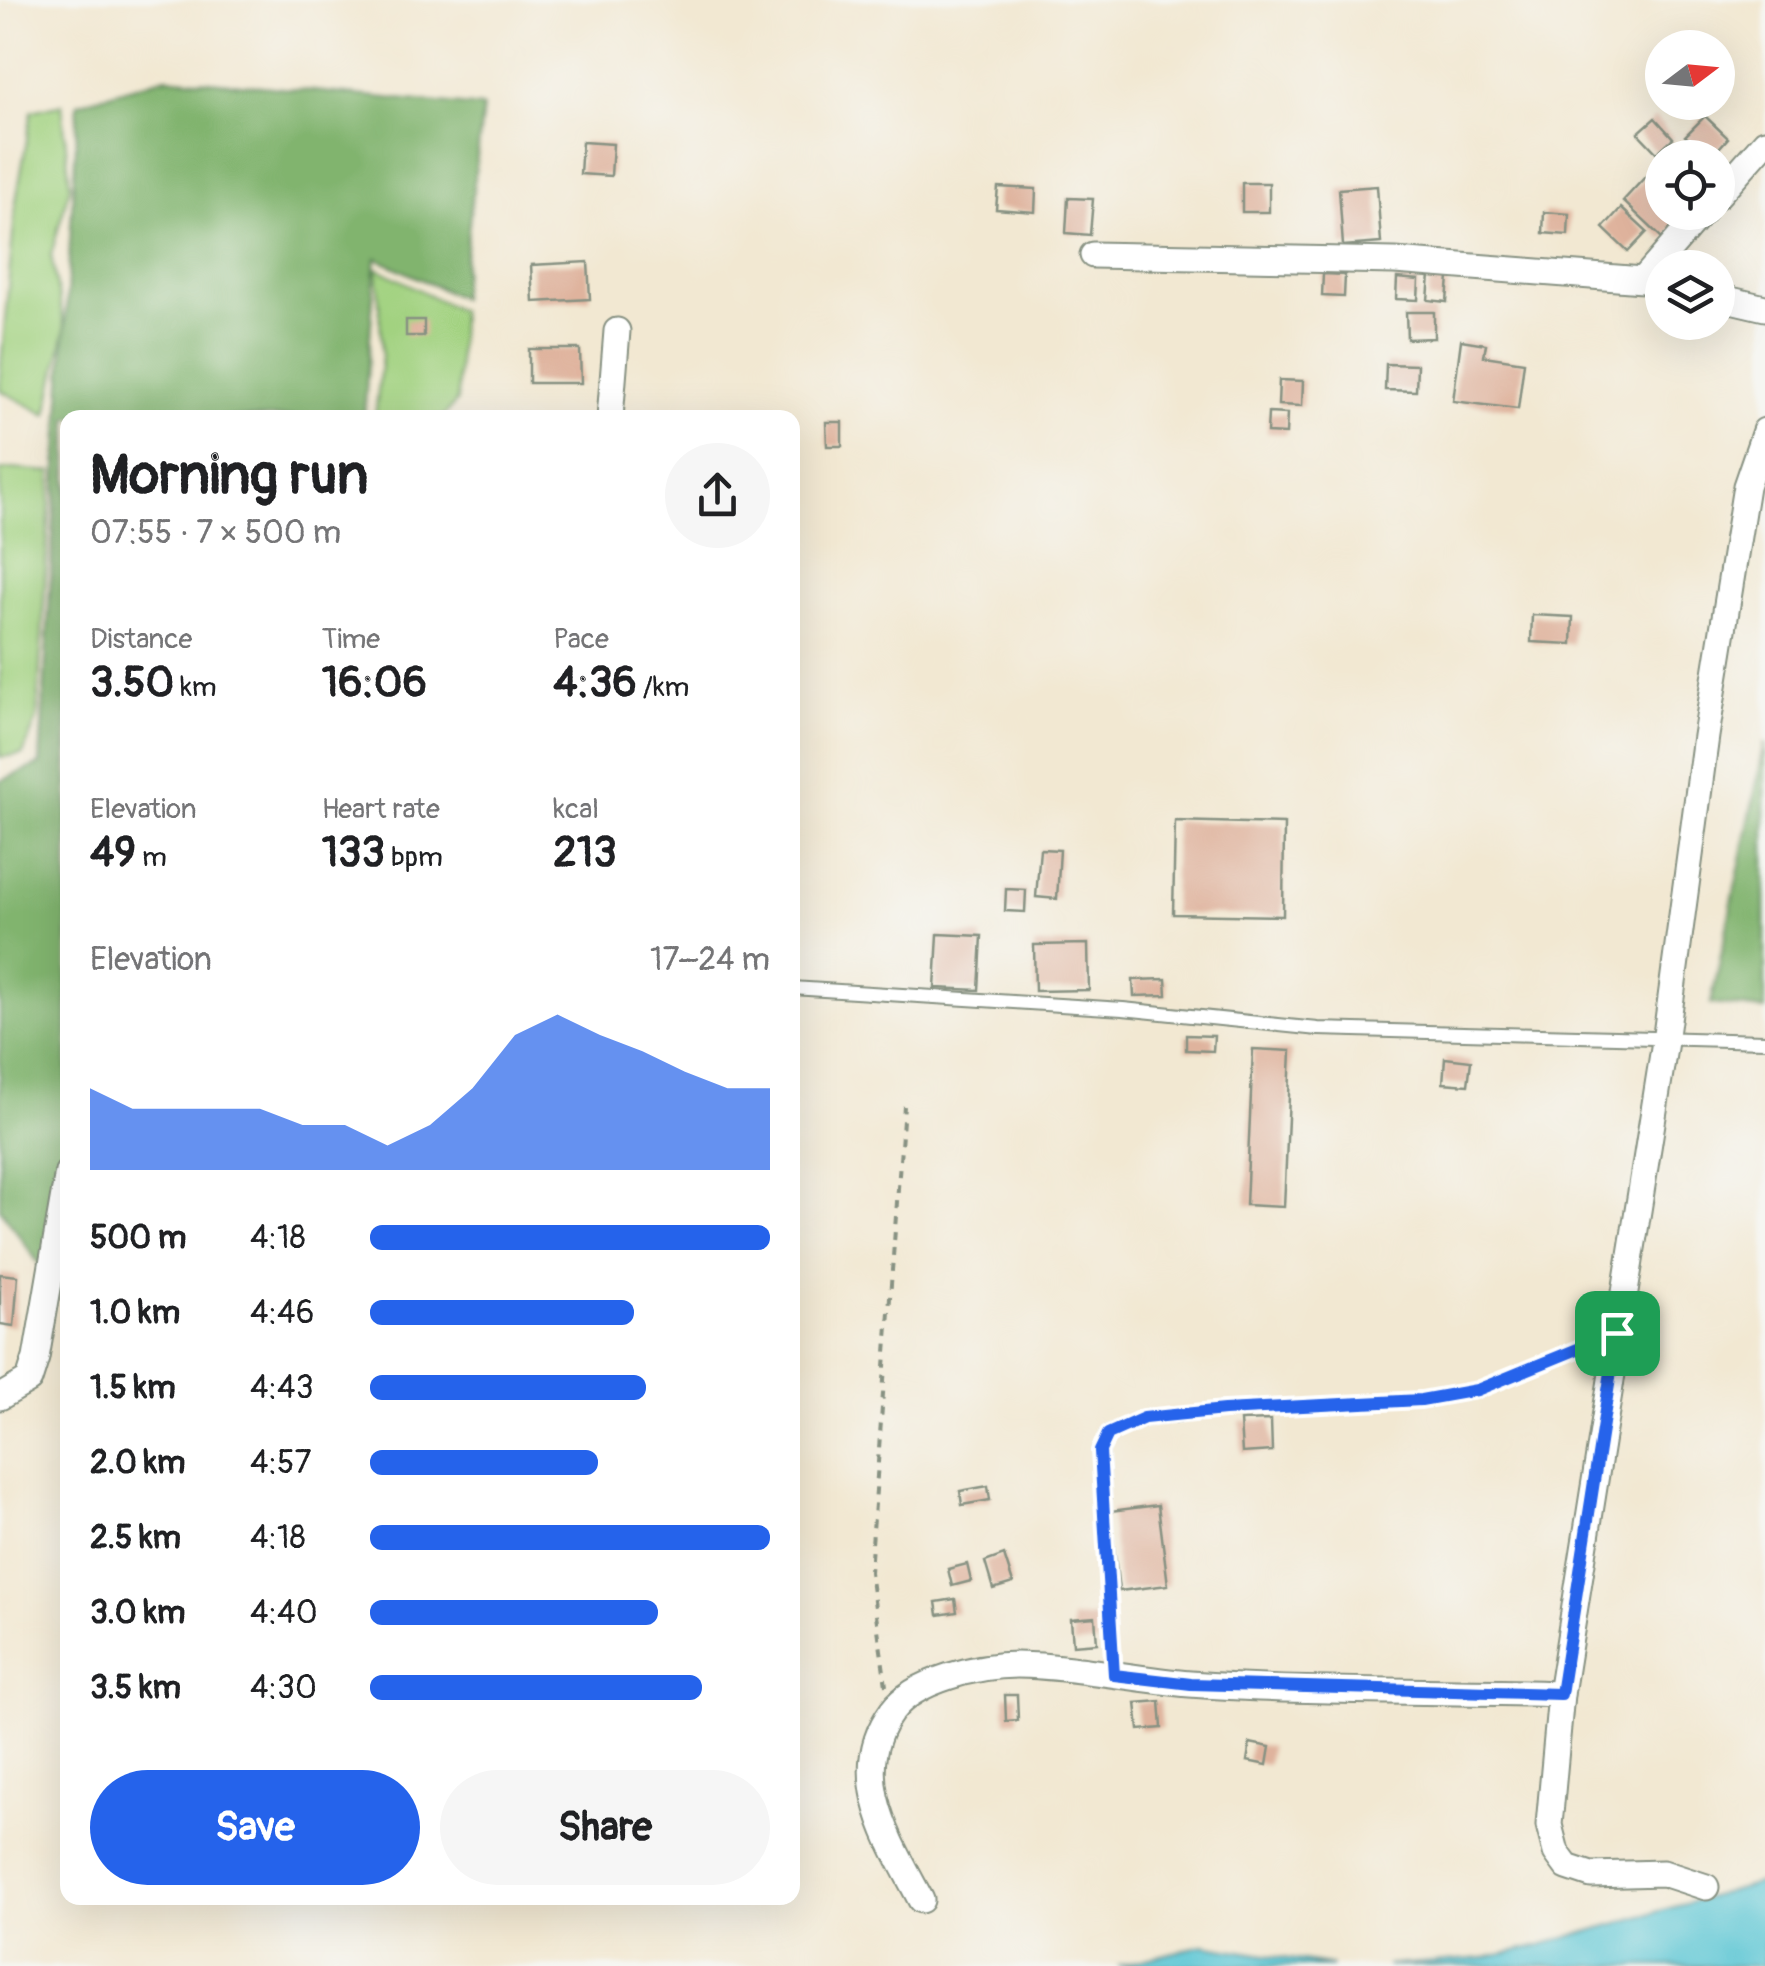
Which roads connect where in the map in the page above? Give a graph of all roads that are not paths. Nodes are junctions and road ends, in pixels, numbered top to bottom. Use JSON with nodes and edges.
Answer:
{"nodes":[{"id":1,"x":1765,"y":142,"type":"edge"},
{"id":2,"x":1735,"y":176,"type":"edge"},
{"id":3,"x":1092,"y":255,"type":"dead end"},
{"id":4,"x":1645,"y":281,"type":"edge"},
{"id":5,"x":1735,"y":301,"type":"edge"},
{"id":6,"x":1765,"y":308,"type":"edge"},
{"id":7,"x":617,"y":331,"type":"dead end"},
{"id":8,"x":611,"y":410,"type":"edge"},
{"id":9,"x":1765,"y":430,"type":"edge"},
{"id":10,"x":800,"y":988,"type":"edge"},
{"id":11,"x":1666,"y":1035,"type":"junction"},
{"id":12,"x":1765,"y":1041,"type":"edge"},
{"id":13,"x":60,"y":1218,"type":"edge"},
{"id":14,"x":1617,"y":1333,"type":"junction"},
{"id":15,"x":0,"y":1397,"type":"edge"},
{"id":16,"x":1114,"y":1675,"type":"junction"},
{"id":17,"x":1561,"y":1694,"type":"junction"},
{"id":18,"x":1706,"y":1887,"type":"dead end"},
{"id":19,"x":921,"y":1900,"type":"dead end"}],
"edges":[{"from":1,"to":2,"type":"street"},
{"from":3,"to":4,"type":"street"},
{"from":5,"to":6,"type":"street"},
{"from":7,"to":8,"type":"street"},
{"from":9,"to":11,"type":"street"},
{"from":10,"to":11,"type":"lane"},
{"from":11,"to":12,"type":"lane"},
{"from":11,"to":14,"type":"street"},
{"from":13,"to":15,"type":"street"},
{"from":14,"to":16,"type":"lane"},
{"from":14,"to":17,"type":"street"},
{"from":16,"to":17,"type":"street"},
{"from":16,"to":19,"type":"street"},
{"from":17,"to":18,"type":"street"}]}
